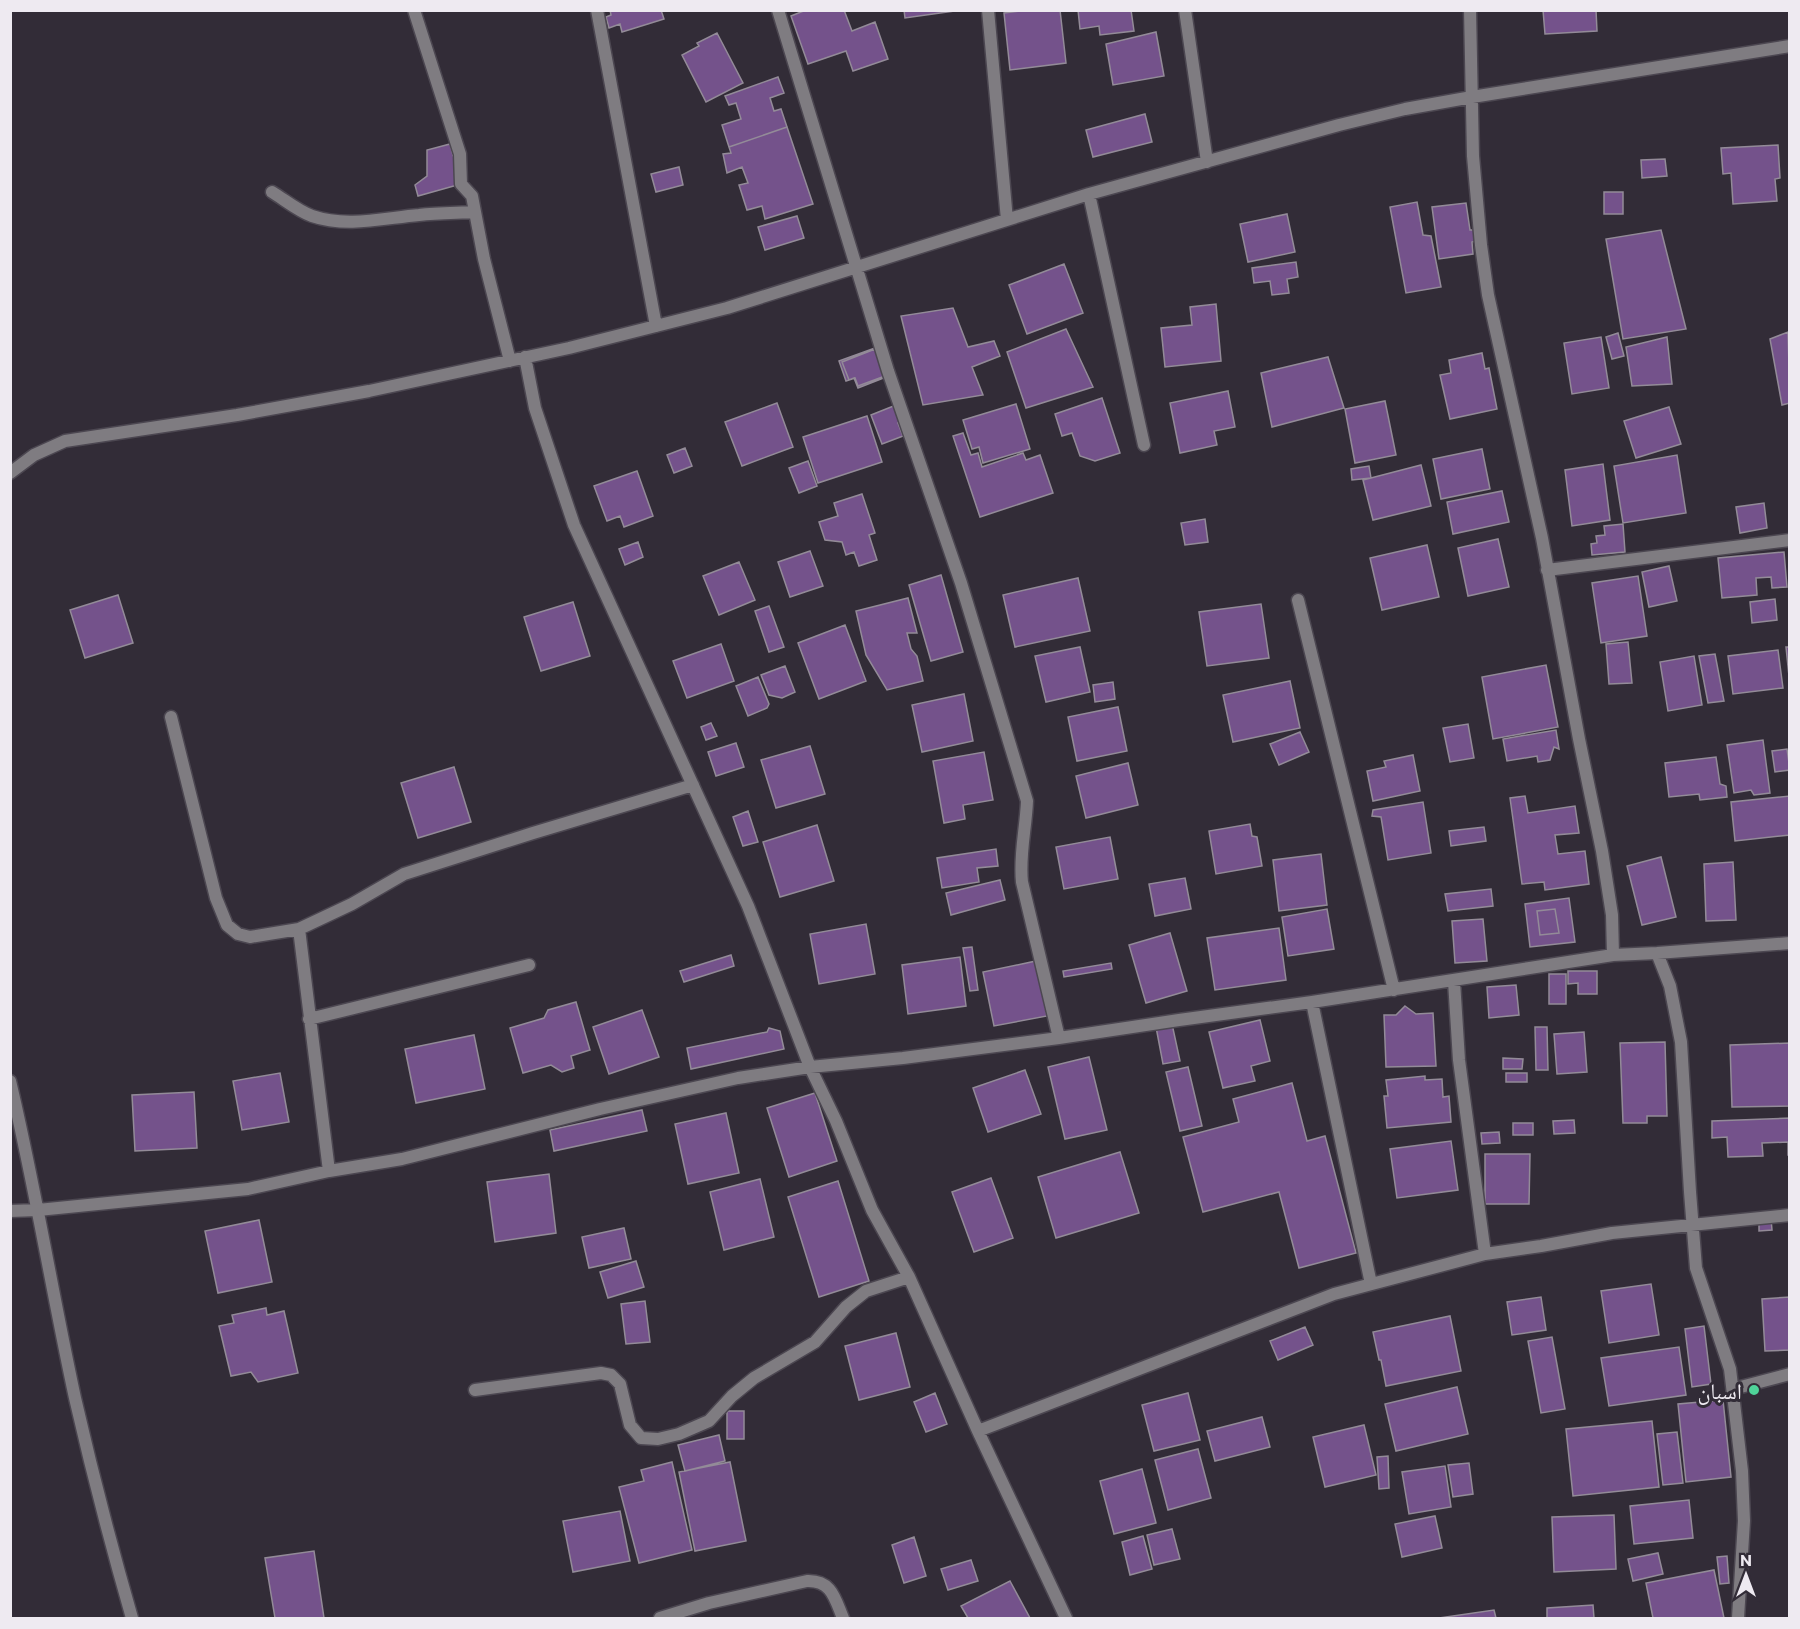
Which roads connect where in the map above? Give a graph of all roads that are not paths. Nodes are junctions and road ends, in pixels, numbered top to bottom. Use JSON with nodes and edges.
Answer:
{"nodes":[{"id":1,"x":414,"y":10,"type":"edge"},
{"id":2,"x":597,"y":10,"type":"edge"},
{"id":3,"x":778,"y":10,"type":"edge"},
{"id":4,"x":988,"y":10,"type":"edge"},
{"id":5,"x":1185,"y":10,"type":"edge"},
{"id":6,"x":1470,"y":10,"type":"edge"},
{"id":7,"x":1790,"y":46,"type":"edge"},
{"id":8,"x":1472,"y":97,"type":"junction"},
{"id":9,"x":1207,"y":162,"type":"junction"},
{"id":10,"x":272,"y":192,"type":"dead end"},
{"id":11,"x":1089,"y":194,"type":"junction"},
{"id":12,"x":475,"y":212,"type":"junction"},
{"id":13,"x":1007,"y":220,"type":"junction"},
{"id":14,"x":856,"y":268,"type":"junction"},
{"id":15,"x":656,"y":326,"type":"junction"},
{"id":16,"x":525,"y":357,"type":"junction"},
{"id":17,"x":510,"y":361,"type":"junction"},
{"id":18,"x":1144,"y":445,"type":"dead end"},
{"id":19,"x":10,"y":473,"type":"edge"},
{"id":20,"x":1790,"y":540,"type":"edge"},
{"id":21,"x":1547,"y":570,"type":"junction"},
{"id":22,"x":1298,"y":600,"type":"dead end"},
{"id":23,"x":171,"y":717,"type":"dead end"},
{"id":24,"x":693,"y":785,"type":"junction"},
{"id":25,"x":299,"y":928,"type":"junction"},
{"id":26,"x":1790,"y":943,"type":"edge"},
{"id":27,"x":1657,"y":954,"type":"junction"},
{"id":28,"x":1612,"y":955,"type":"junction"},
{"id":29,"x":529,"y":964,"type":"dead end"},
{"id":30,"x":1454,"y":981,"type":"junction"},
{"id":31,"x":1394,"y":990,"type":"junction"},
{"id":32,"x":1312,"y":1002,"type":"junction"},
{"id":33,"x":309,"y":1019,"type":"junction"},
{"id":34,"x":1059,"y":1038,"type":"junction"},
{"id":35,"x":810,"y":1067,"type":"junction"},
{"id":36,"x":10,"y":1081,"type":"edge"},
{"id":37,"x":329,"y":1171,"type":"junction"},
{"id":38,"x":38,"y":1210,"type":"junction"},
{"id":39,"x":10,"y":1211,"type":"edge"},
{"id":40,"x":1790,"y":1215,"type":"edge"},
{"id":41,"x":1693,"y":1224,"type":"junction"},
{"id":42,"x":1485,"y":1254,"type":"junction"},
{"id":43,"x":909,"y":1277,"type":"junction"},
{"id":44,"x":1371,"y":1284,"type":"junction"},
{"id":45,"x":1790,"y":1374,"type":"edge"},
{"id":46,"x":1733,"y":1389,"type":"junction"},
{"id":47,"x":475,"y":1390,"type":"dead end"},
{"id":48,"x":978,"y":1431,"type":"junction"},
{"id":49,"x":678,"y":1616,"type":"edge"},
{"id":50,"x":132,"y":1618,"type":"edge"},
{"id":51,"x":660,"y":1618,"type":"edge"},
{"id":52,"x":843,"y":1618,"type":"edge"},
{"id":53,"x":1066,"y":1618,"type":"edge"},
{"id":54,"x":1738,"y":1618,"type":"edge"}],
"edges":[{"from":1,"to":12,"type":"street"},
{"from":2,"to":15,"type":"street"},
{"from":3,"to":14,"type":"street"},
{"from":4,"to":13,"type":"street"},
{"from":5,"to":9,"type":"street"},
{"from":6,"to":8,"type":"street"},
{"from":7,"to":8,"type":"street"},
{"from":8,"to":9,"type":"street"},
{"from":8,"to":21,"type":"street"},
{"from":9,"to":11,"type":"street"},
{"from":10,"to":12,"type":"street"},
{"from":11,"to":13,"type":"street"},
{"from":11,"to":18,"type":"street"},
{"from":12,"to":17,"type":"street"},
{"from":13,"to":14,"type":"street"},
{"from":14,"to":15,"type":"street"},
{"from":14,"to":34,"type":"street"},
{"from":15,"to":16,"type":"street"},
{"from":16,"to":17,"type":"street"},
{"from":16,"to":24,"type":"street"},
{"from":17,"to":19,"type":"street"},
{"from":20,"to":21,"type":"street"},
{"from":21,"to":28,"type":"street"},
{"from":22,"to":31,"type":"street"},
{"from":23,"to":25,"type":"street"},
{"from":24,"to":25,"type":"street"},
{"from":24,"to":35,"type":"street"},
{"from":25,"to":33,"type":"street"},
{"from":26,"to":27,"type":"street"},
{"from":27,"to":28,"type":"street"},
{"from":27,"to":41,"type":"street"},
{"from":28,"to":30,"type":"street"},
{"from":29,"to":33,"type":"street"},
{"from":30,"to":31,"type":"street"},
{"from":30,"to":42,"type":"street"},
{"from":31,"to":32,"type":"street"},
{"from":32,"to":34,"type":"street"},
{"from":32,"to":44,"type":"street"},
{"from":33,"to":37,"type":"street"},
{"from":34,"to":35,"type":"street"},
{"from":35,"to":37,"type":"street"},
{"from":35,"to":43,"type":"street"},
{"from":36,"to":38,"type":"street"},
{"from":37,"to":38,"type":"street"},
{"from":38,"to":39,"type":"street"},
{"from":38,"to":50,"type":"street"},
{"from":40,"to":41,"type":"street"},
{"from":41,"to":42,"type":"street"},
{"from":41,"to":46,"type":"street"},
{"from":42,"to":44,"type":"street"},
{"from":43,"to":47,"type":"street"},
{"from":43,"to":48,"type":"street"},
{"from":44,"to":48,"type":"street"},
{"from":45,"to":46,"type":"street"},
{"from":46,"to":54,"type":"street"},
{"from":48,"to":53,"type":"street"},
{"from":49,"to":51,"type":"street"},
{"from":49,"to":52,"type":"street"}]}
